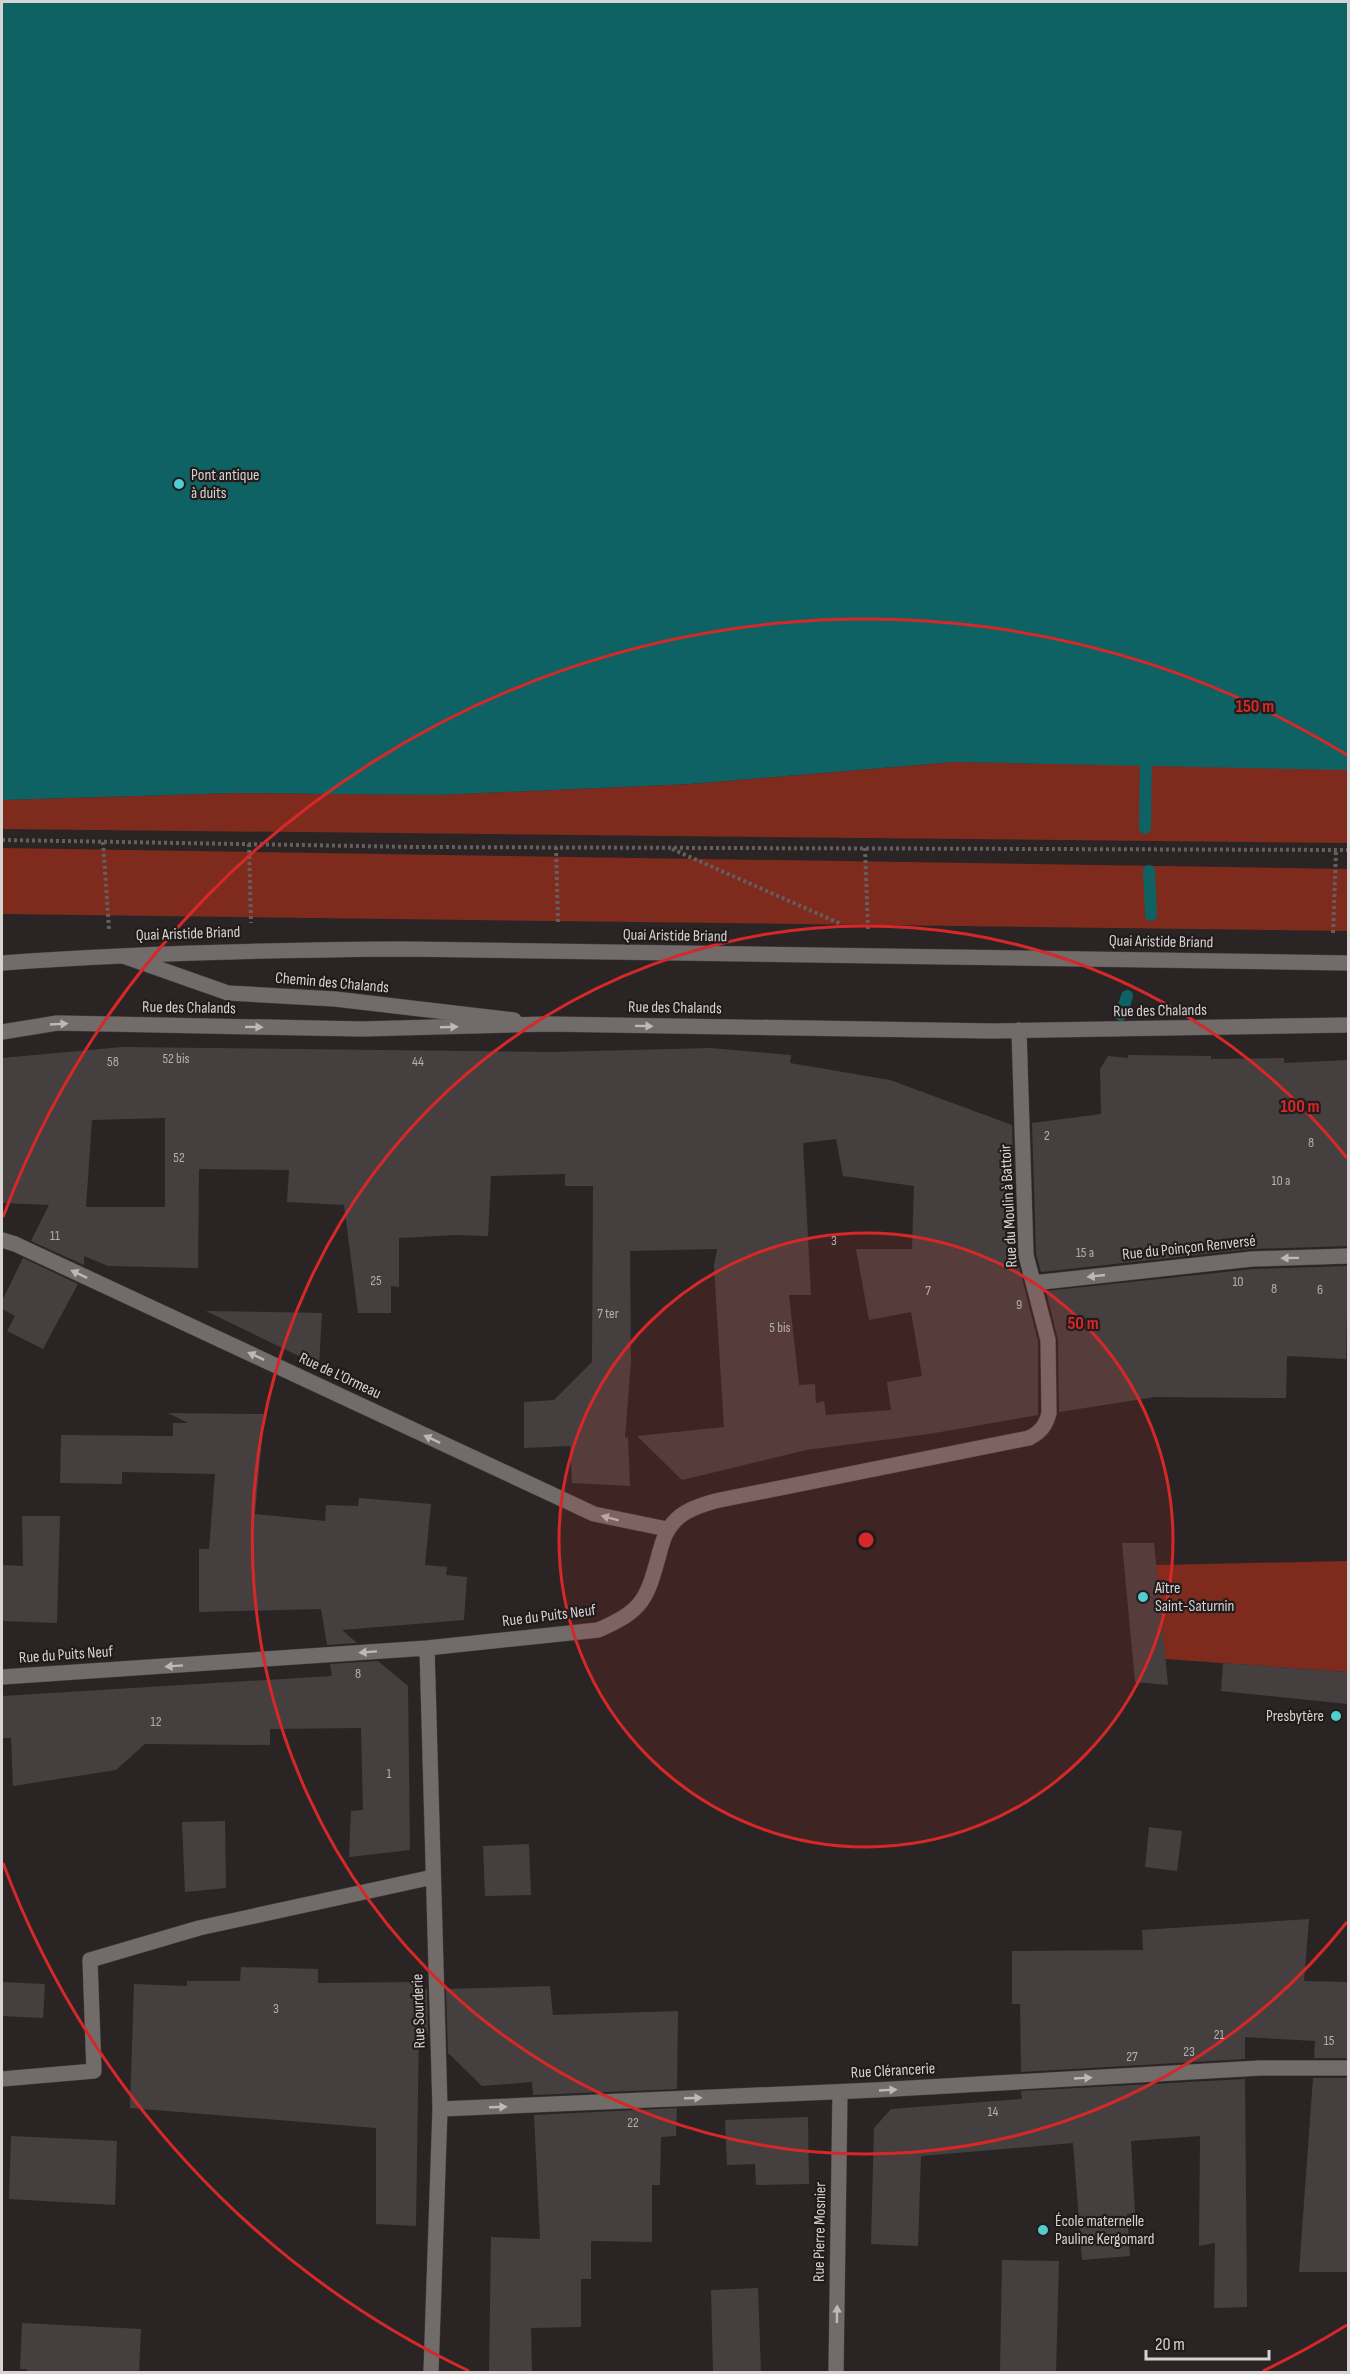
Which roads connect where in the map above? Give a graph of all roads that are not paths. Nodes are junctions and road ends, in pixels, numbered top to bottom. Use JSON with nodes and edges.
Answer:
{"nodes":[{"id":1,"x":119,"y":954,"type":"junction"},
{"id":2,"x":2,"y":963,"type":"edge"},
{"id":3,"x":1348,"y":963,"type":"edge"},
{"id":4,"x":547,"y":1024,"type":"junction"},
{"id":5,"x":1348,"y":1025,"type":"edge"},
{"id":6,"x":1019,"y":1030,"type":"junction"},
{"id":7,"x":2,"y":1032,"type":"edge"},
{"id":8,"x":2,"y":1240,"type":"edge"},
{"id":9,"x":1348,"y":1256,"type":"edge"},
{"id":10,"x":1033,"y":1282,"type":"junction"},
{"id":11,"x":667,"y":1529,"type":"junction"},
{"id":12,"x":427,"y":1648,"type":"junction"},
{"id":13,"x":2,"y":1677,"type":"edge"},
{"id":14,"x":433,"y":1877,"type":"junction"},
{"id":15,"x":1348,"y":2068,"type":"edge"},
{"id":16,"x":2,"y":2079,"type":"edge"},
{"id":17,"x":840,"y":2092,"type":"junction"},
{"id":18,"x":440,"y":2109,"type":"junction"},
{"id":19,"x":431,"y":2373,"type":"edge"},
{"id":20,"x":836,"y":2373,"type":"edge"}],
"edges":[{"from":1,"to":2,"type":"street","name":"Quai Aristide Briand"},
{"from":1,"to":3,"type":"street","name":"Quai Aristide Briand"},
{"from":1,"to":4,"type":"street","name":"Chemin des Chalands"},
{"from":4,"to":6,"type":"street","name":"Rue des Chalands","one_way":true},
{"from":7,"to":4,"type":"street","name":"Rue des Chalands","one_way":true},
{"from":5,"to":6,"type":"street","name":"Rue des Chalands"},
{"from":6,"to":10,"type":"street","name":"Rue du Moulin à Battoir"},
{"from":11,"to":8,"type":"street","name":"Rue de L'Ormeau","one_way":true},
{"from":9,"to":10,"type":"street","name":"Rue du Poinçon Renversé","one_way":true},
{"from":10,"to":11,"type":"street","name":"Rue du Moulin à Battoir"},
{"from":11,"to":12,"type":"street","name":"Rue du Puits Neuf"},
{"from":12,"to":13,"type":"street","name":"Rue du Puits Neuf","one_way":true},
{"from":12,"to":14,"type":"street","name":"Rue Sourderie"},
{"from":14,"to":16,"type":"street"},
{"from":14,"to":18,"type":"street","name":"Rue Sourderie"},
{"from":17,"to":15,"type":"street","name":"Rue Clérancerie","one_way":true},
{"from":18,"to":17,"type":"street","name":"Rue Clérancerie","one_way":true},
{"from":20,"to":17,"type":"street","name":"Rue Pierre Mosnier","one_way":true},
{"from":18,"to":19,"type":"street","name":"Rue Sourderie"}]}
